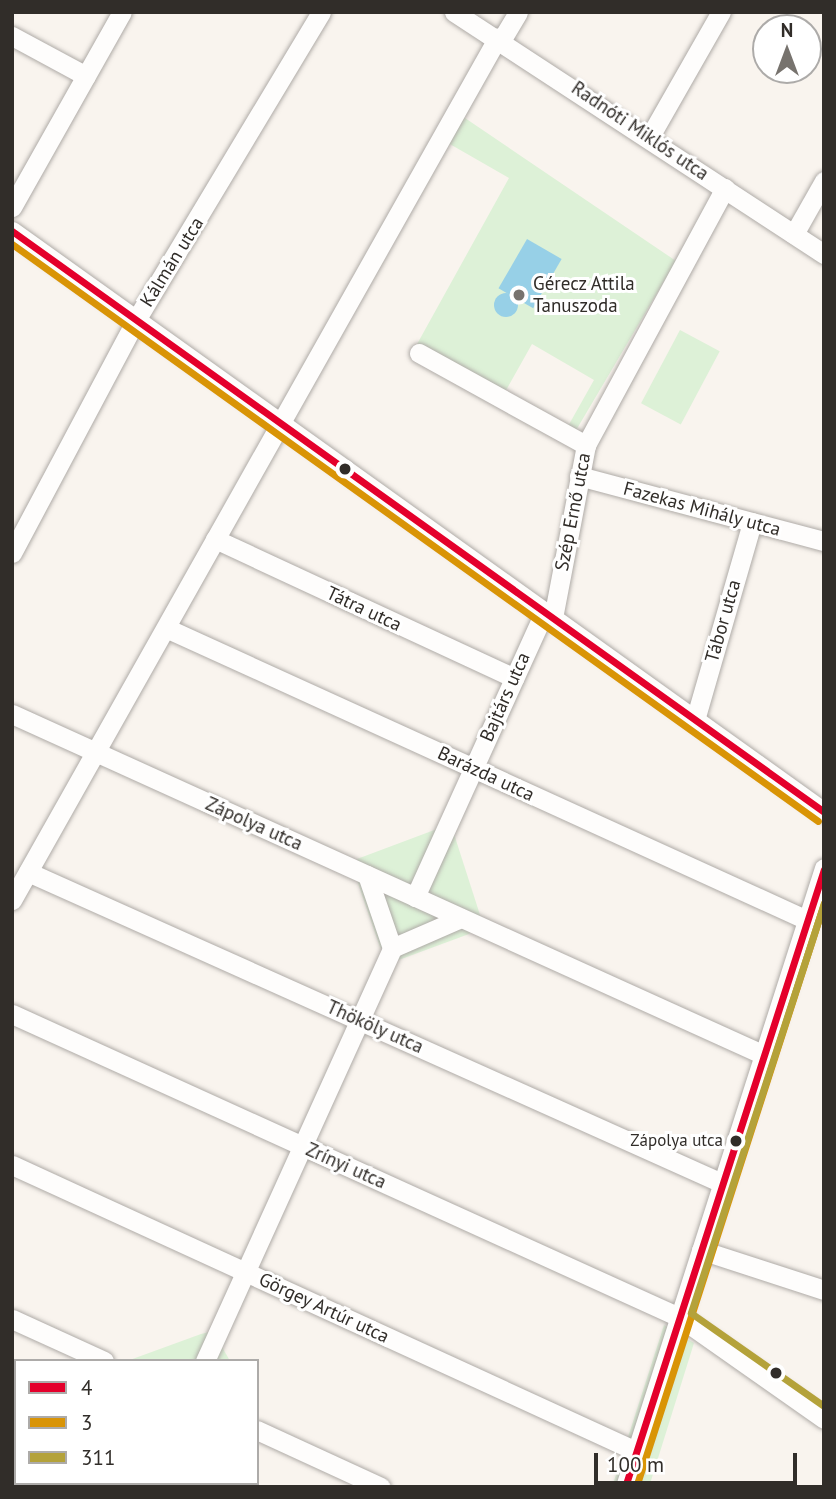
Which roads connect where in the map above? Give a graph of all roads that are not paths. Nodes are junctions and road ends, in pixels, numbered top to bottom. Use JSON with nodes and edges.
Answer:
{"nodes":[{"id":1,"x":122,"y":12,"type":"edge"},
{"id":2,"x":321,"y":12,"type":"edge"},
{"id":3,"x":454,"y":12,"type":"edge"},
{"id":4,"x":517,"y":12,"type":"edge"},
{"id":5,"x":721,"y":12,"type":"edge"},
{"id":6,"x":12,"y":36,"type":"edge"},
{"id":7,"x":500,"y":38,"type":"junction"},
{"id":8,"x":86,"y":76,"type":"junction"},
{"id":9,"x":649,"y":138,"type":"junction"},
{"id":10,"x":824,"y":181,"type":"edge"},
{"id":11,"x":725,"y":188,"type":"junction"},
{"id":12,"x":12,"y":207,"type":"edge"},
{"id":13,"x":12,"y":231,"type":"edge"},
{"id":14,"x":794,"y":234,"type":"junction"},
{"id":15,"x":824,"y":254,"type":"edge"},
{"id":16,"x":136,"y":320,"type":"junction"},
{"id":17,"x":419,"y":353,"type":"dead end"},
{"id":18,"x":281,"y":423,"type":"junction"},
{"id":19,"x":586,"y":445,"type":"junction"},
{"id":20,"x":579,"y":477,"type":"junction"},
{"id":21,"x":752,"y":522,"type":"junction"},
{"id":22,"x":215,"y":539,"type":"junction"},
{"id":23,"x":824,"y":541,"type":"edge"},
{"id":24,"x":12,"y":553,"type":"edge"},
{"id":25,"x":548,"y":615,"type":"junction"},
{"id":26,"x":166,"y":628,"type":"junction"},
{"id":27,"x":514,"y":678,"type":"junction"},
{"id":28,"x":12,"y":714,"type":"edge"},
{"id":29,"x":695,"y":720,"type":"junction"},
{"id":30,"x":96,"y":752,"type":"junction"},
{"id":31,"x":473,"y":768,"type":"junction"},
{"id":32,"x":824,"y":812,"type":"edge"},
{"id":33,"x":824,"y":868,"type":"edge"},
{"id":34,"x":28,"y":872,"type":"junction"},
{"id":35,"x":367,"y":875,"type":"junction"},
{"id":36,"x":415,"y":897,"type":"junction"},
{"id":37,"x":12,"y":901,"type":"edge"},
{"id":38,"x":461,"y":918,"type":"junction"},
{"id":39,"x":807,"y":920,"type":"junction"},
{"id":40,"x":392,"y":948,"type":"junction"},
{"id":41,"x":12,"y":1014,"type":"edge"},
{"id":42,"x":359,"y":1020,"type":"junction"},
{"id":43,"x":764,"y":1055,"type":"junction"},
{"id":44,"x":302,"y":1146,"type":"junction"},
{"id":45,"x":12,"y":1165,"type":"edge"},
{"id":46,"x":722,"y":1183,"type":"junction"},
{"id":47,"x":701,"y":1250,"type":"junction"},
{"id":48,"x":245,"y":1272,"type":"junction"},
{"id":49,"x":824,"y":1290,"type":"edge"},
{"id":50,"x":679,"y":1317,"type":"junction"},
{"id":51,"x":12,"y":1319,"type":"edge"},
{"id":52,"x":100,"y":1359,"type":"edge"},
{"id":53,"x":206,"y":1359,"type":"edge"},
{"id":54,"x":824,"y":1419,"type":"edge"},
{"id":55,"x":259,"y":1431,"type":"edge"},
{"id":56,"x":636,"y":1451,"type":"junction"},
{"id":57,"x":381,"y":1487,"type":"edge"},
{"id":58,"x":625,"y":1487,"type":"edge"}],
"edges":[{"from":1,"to":8,"type":"street"},
{"from":2,"to":16,"type":"street","name":"Kálmán utca"},
{"from":3,"to":7,"type":"street","name":"Radnóti Miklós utca"},
{"from":4,"to":7,"type":"street"},
{"from":5,"to":9,"type":"street"},
{"from":6,"to":8,"type":"street"},
{"from":7,"to":9,"type":"street","name":"Radnóti Miklós utca"},
{"from":7,"to":18,"type":"street"},
{"from":8,"to":12,"type":"street"},
{"from":9,"to":11,"type":"street","name":"Radnóti Miklós utca"},
{"from":10,"to":14,"type":"street"},
{"from":11,"to":14,"type":"street","name":"Radnóti Miklós utca"},
{"from":11,"to":19,"type":"street","name":"Szép Ernő utca"},
{"from":13,"to":16,"type":"street"},
{"from":14,"to":15,"type":"street","name":"Radnóti Miklós utca"},
{"from":16,"to":18,"type":"street"},
{"from":16,"to":24,"type":"street","name":"Kálmán utca"},
{"from":17,"to":19,"type":"street"},
{"from":18,"to":22,"type":"street"},
{"from":18,"to":25,"type":"street"},
{"from":19,"to":20,"type":"street","name":"Szép Ernő utca"},
{"from":20,"to":21,"type":"street","name":"Fazekas Mihály utca"},
{"from":20,"to":25,"type":"street","name":"Szép Ernő utca"},
{"from":21,"to":23,"type":"street","name":"Fazekas Mihály utca"},
{"from":21,"to":29,"type":"street","name":"Tábor utca"},
{"from":22,"to":26,"type":"street"},
{"from":22,"to":27,"type":"street","name":"Tátra utca"},
{"from":25,"to":27,"type":"street","name":"Bajtárs utca"},
{"from":25,"to":29,"type":"street"},
{"from":26,"to":30,"type":"street"},
{"from":26,"to":31,"type":"street","name":"Barázda utca"},
{"from":27,"to":31,"type":"street","name":"Bajtárs utca"},
{"from":28,"to":30,"type":"street","name":"Zápolya utca"},
{"from":29,"to":32,"type":"street"},
{"from":30,"to":34,"type":"street"},
{"from":30,"to":35,"type":"street","name":"Zápolya utca"},
{"from":31,"to":36,"type":"street","name":"Bajtárs utca"},
{"from":31,"to":39,"type":"street","name":"Barázda utca"},
{"from":33,"to":39,"type":"street"},
{"from":34,"to":37,"type":"street"},
{"from":34,"to":42,"type":"street","name":"Thököly utca"},
{"from":35,"to":36,"type":"street","name":"Zápolya utca"},
{"from":35,"to":40,"type":"street"},
{"from":36,"to":38,"type":"street","name":"Zápolya utca"},
{"from":38,"to":40,"type":"street"},
{"from":38,"to":43,"type":"street","name":"Zápolya utca"},
{"from":39,"to":43,"type":"street"},
{"from":40,"to":42,"type":"street"},
{"from":41,"to":44,"type":"street","name":"Zrínyi utca"},
{"from":42,"to":44,"type":"street"},
{"from":42,"to":46,"type":"street","name":"Thököly utca"},
{"from":43,"to":46,"type":"street"},
{"from":44,"to":48,"type":"street"},
{"from":44,"to":50,"type":"street","name":"Zrínyi utca"},
{"from":45,"to":48,"type":"street","name":"Görgey Artúr utca"},
{"from":46,"to":47,"type":"street"},
{"from":47,"to":49,"type":"street"},
{"from":47,"to":50,"type":"street"},
{"from":48,"to":53,"type":"street"},
{"from":48,"to":56,"type":"street","name":"Görgey Artúr utca"},
{"from":50,"to":54,"type":"street","name":"Zrínyi utca"},
{"from":50,"to":56,"type":"street"},
{"from":51,"to":52,"type":"street"},
{"from":55,"to":57,"type":"street"},
{"from":56,"to":58,"type":"street"}]}
